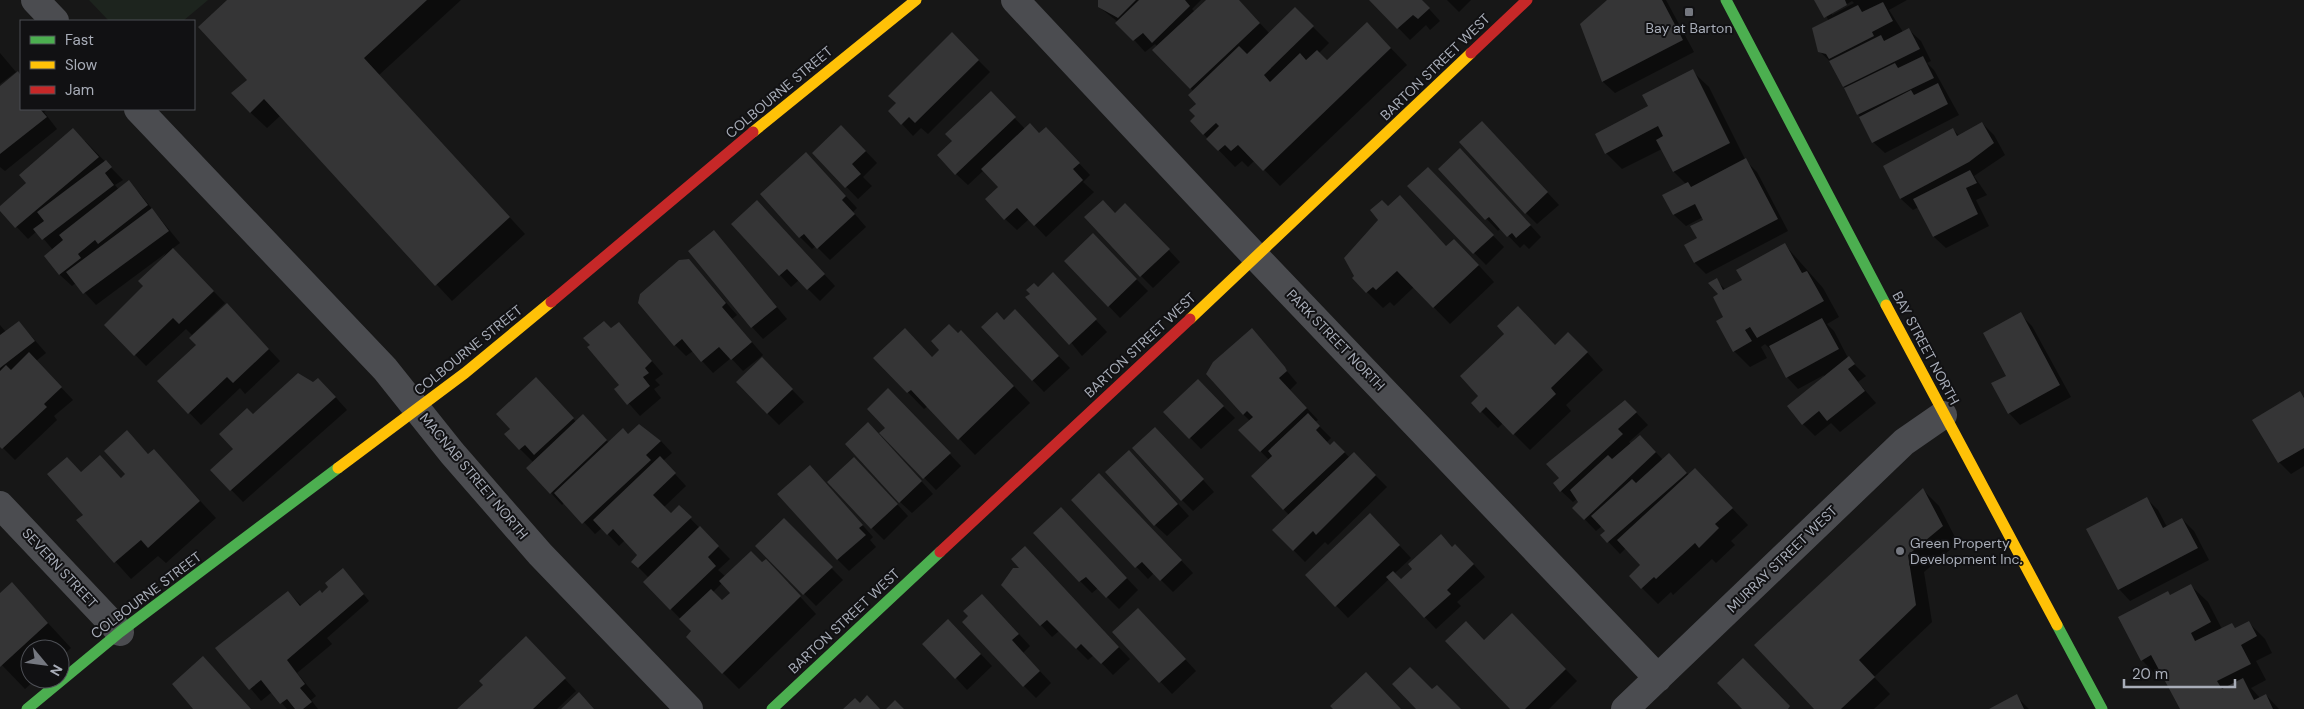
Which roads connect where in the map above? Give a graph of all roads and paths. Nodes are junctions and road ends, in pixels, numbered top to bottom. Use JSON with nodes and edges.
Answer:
{"nodes":[{"id":1,"x":35,"y":0,"type":"edge"},
{"id":2,"x":916,"y":0,"type":"edge"},
{"id":3,"x":1015,"y":0,"type":"edge"},
{"id":4,"x":1527,"y":0,"type":"edge"},
{"id":5,"x":1726,"y":0,"type":"edge"},
{"id":6,"x":54,"y":20,"type":"edge"},
{"id":7,"x":139,"y":110,"type":"edge"},
{"id":8,"x":1256,"y":257,"type":"junction"},
{"id":9,"x":418,"y":410,"type":"junction"},
{"id":10,"x":1943,"y":415,"type":"junction"},
{"id":11,"x":0,"y":504,"type":"edge"},
{"id":12,"x":120,"y":632,"type":"junction"},
{"id":13,"x":1658,"y":678,"type":"junction"},
{"id":14,"x":27,"y":709,"type":"edge"},
{"id":15,"x":689,"y":709,"type":"edge"},
{"id":16,"x":772,"y":709,"type":"edge"},
{"id":17,"x":1625,"y":709,"type":"edge"},
{"id":18,"x":2102,"y":709,"type":"edge"}],
"edges":[{"from":1,"to":6,"type":"street"},
{"from":2,"to":9,"type":"street","name":"COLBOURNE STREET"},
{"from":3,"to":8,"type":"street","name":"PARK STREET NORTH"},
{"from":4,"to":8,"type":"street","name":"BARTON STREET WEST"},
{"from":5,"to":10,"type":"street","name":"BAY STREET NORTH"},
{"from":7,"to":9,"type":"street","name":"MACNAB STREET NORTH"},
{"from":8,"to":13,"type":"street","name":"PARK STREET NORTH"},
{"from":8,"to":16,"type":"street","name":"BARTON STREET WEST"},
{"from":9,"to":12,"type":"street","name":"COLBOURNE STREET"},
{"from":9,"to":15,"type":"street","name":"MACNAB STREET NORTH"},
{"from":10,"to":13,"type":"street","name":"MURRAY STREET WEST"},
{"from":10,"to":18,"type":"street","name":"BAY STREET NORTH"},
{"from":11,"to":12,"type":"street","name":"SEVERN STREET"},
{"from":12,"to":14,"type":"street","name":"COLBOURNE STREET"},
{"from":13,"to":17,"type":"street","name":"MURRAY STREET WEST"}]}
